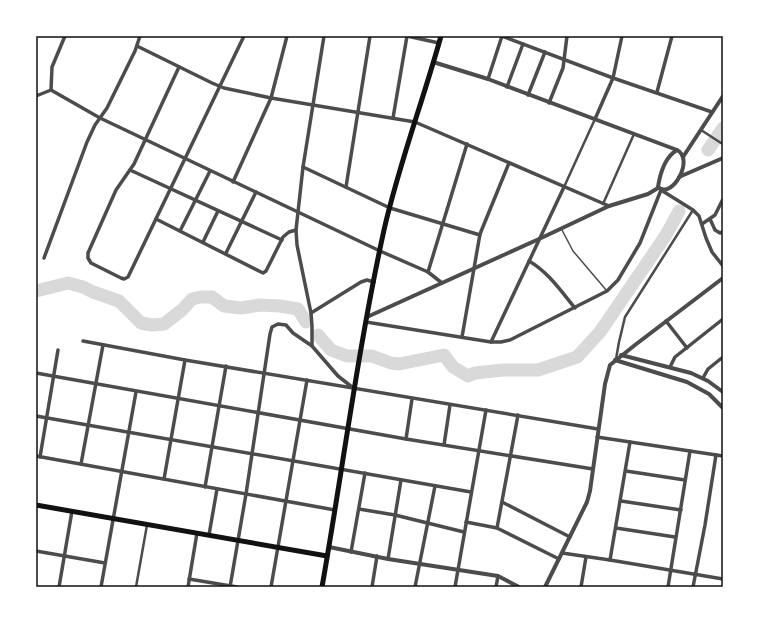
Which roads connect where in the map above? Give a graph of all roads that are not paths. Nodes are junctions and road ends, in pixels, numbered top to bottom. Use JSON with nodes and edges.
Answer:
{"nodes":[{"id":1,"x":65,"y":36,"type":"edge"},
{"id":2,"x":140,"y":36,"type":"edge"},
{"id":3,"x":244,"y":36,"type":"edge"},
{"id":4,"x":287,"y":36,"type":"edge"},
{"id":5,"x":324,"y":36,"type":"edge"},
{"id":6,"x":370,"y":36,"type":"edge"},
{"id":7,"x":407,"y":36,"type":"edge"},
{"id":8,"x":441,"y":36,"type":"edge"},
{"id":9,"x":502,"y":36,"type":"edge"},
{"id":10,"x":567,"y":36,"type":"edge"},
{"id":11,"x":622,"y":36,"type":"edge"},
{"id":12,"x":672,"y":36,"type":"edge"},
{"id":13,"x":439,"y":42,"type":"junction"},
{"id":14,"x":523,"y":44,"type":"junction"},
{"id":15,"x":137,"y":46,"type":"junction"},
{"id":16,"x":545,"y":52,"type":"junction"},
{"id":17,"x":564,"y":59,"type":"junction"},
{"id":18,"x":433,"y":62,"type":"junction"},
{"id":19,"x":179,"y":66,"type":"junction"},
{"id":20,"x":613,"y":78,"type":"junction"},
{"id":21,"x":488,"y":79,"type":"junction"},
{"id":22,"x":220,"y":87,"type":"junction"},
{"id":23,"x":507,"y":87,"type":"junction"},
{"id":24,"x":51,"y":90,"type":"junction"},
{"id":25,"x":658,"y":92,"type":"junction"},
{"id":26,"x":528,"y":95,"type":"junction"},
{"id":27,"x":36,"y":96,"type":"edge"},
{"id":28,"x":723,"y":96,"type":"edge"},
{"id":29,"x":271,"y":98,"type":"junction"},
{"id":30,"x":549,"y":103,"type":"junction"},
{"id":31,"x":314,"y":105,"type":"junction"},
{"id":32,"x":712,"y":112,"type":"junction"},
{"id":33,"x":358,"y":113,"type":"junction"},
{"id":34,"x":100,"y":118,"type":"junction"},
{"id":35,"x":393,"y":118,"type":"junction"},
{"id":36,"x":595,"y":119,"type":"junction"},
{"id":37,"x":415,"y":122,"type":"junction"},
{"id":38,"x":700,"y":130,"type":"junction"},
{"id":39,"x":634,"y":134,"type":"junction"},
{"id":40,"x":145,"y":140,"type":"junction"},
{"id":41,"x":467,"y":144,"type":"junction"},
{"id":42,"x":721,"y":144,"type":"dead end"},
{"id":43,"x":677,"y":150,"type":"junction"},
{"id":44,"x":683,"y":157,"type":"junction"},
{"id":45,"x":185,"y":158,"type":"junction"},
{"id":46,"x":723,"y":158,"type":"edge"},
{"id":47,"x":509,"y":163,"type":"junction"},
{"id":48,"x":303,"y":167,"type":"junction"},
{"id":49,"x":684,"y":168,"type":"junction"},
{"id":50,"x":130,"y":170,"type":"junction"},
{"id":51,"x":210,"y":171,"type":"junction"},
{"id":52,"x":692,"y":172,"type":"junction"},
{"id":53,"x":678,"y":177,"type":"junction"},
{"id":54,"x":233,"y":182,"type":"junction"},
{"id":55,"x":346,"y":187,"type":"junction"},
{"id":56,"x":564,"y":187,"type":"junction"},
{"id":57,"x":170,"y":189,"type":"junction"},
{"id":58,"x":660,"y":189,"type":"junction"},
{"id":59,"x":256,"y":192,"type":"junction"},
{"id":60,"x":723,"y":199,"type":"edge"},
{"id":61,"x":196,"y":200,"type":"junction"},
{"id":62,"x":603,"y":204,"type":"junction"},
{"id":63,"x":609,"y":206,"type":"junction"},
{"id":64,"x":390,"y":208,"type":"junction"},
{"id":65,"x":693,"y":210,"type":"junction"},
{"id":66,"x":218,"y":211,"type":"junction"},
{"id":67,"x":298,"y":211,"type":"junction"},
{"id":68,"x":156,"y":219,"type":"junction"},
{"id":69,"x":710,"y":220,"type":"junction"},
{"id":70,"x":242,"y":222,"type":"junction"},
{"id":71,"x":442,"y":224,"type":"junction"},
{"id":72,"x":702,"y":224,"type":"junction"},
{"id":73,"x":561,"y":228,"type":"junction"},
{"id":74,"x":296,"y":230,"type":"junction"},
{"id":75,"x":180,"y":231,"type":"junction"},
{"id":76,"x":723,"y":232,"type":"edge"},
{"id":77,"x":480,"y":236,"type":"junction"},
{"id":78,"x":539,"y":239,"type":"junction"},
{"id":79,"x":282,"y":240,"type":"junction"},
{"id":80,"x":203,"y":242,"type":"junction"},
{"id":81,"x":380,"y":251,"type":"junction"},
{"id":82,"x":226,"y":253,"type":"junction"},
{"id":83,"x":44,"y":258,"type":"dead end"},
{"id":84,"x":529,"y":261,"type":"junction"},
{"id":85,"x":723,"y":266,"type":"edge"},
{"id":86,"x":474,"y":268,"type":"junction"},
{"id":87,"x":428,"y":272,"type":"junction"},
{"id":88,"x":723,"y":278,"type":"edge"},
{"id":89,"x":374,"y":282,"type":"junction"},
{"id":90,"x":442,"y":283,"type":"junction"},
{"id":91,"x":607,"y":291,"type":"junction"},
{"id":92,"x":575,"y":308,"type":"junction"},
{"id":93,"x":311,"y":313,"type":"junction"},
{"id":94,"x":723,"y":319,"type":"edge"},
{"id":95,"x":367,"y":320,"type":"junction"},
{"id":96,"x":666,"y":321,"type":"junction"},
{"id":97,"x":462,"y":337,"type":"junction"},
{"id":98,"x":83,"y":341,"type":"dead end"},
{"id":99,"x":491,"y":342,"type":"junction"},
{"id":100,"x":103,"y":345,"type":"junction"},
{"id":101,"x":312,"y":346,"type":"junction"},
{"id":102,"x":687,"y":348,"type":"junction"},
{"id":103,"x":58,"y":350,"type":"dead end"},
{"id":104,"x":621,"y":356,"type":"junction"},
{"id":105,"x":723,"y":357,"type":"edge"},
{"id":106,"x":185,"y":360,"type":"junction"},
{"id":107,"x":615,"y":360,"type":"junction"},
{"id":108,"x":226,"y":366,"type":"junction"},
{"id":109,"x":670,"y":367,"type":"junction"},
{"id":110,"x":264,"y":373,"type":"junction"},
{"id":111,"x":36,"y":374,"type":"edge"},
{"id":112,"x":54,"y":376,"type":"junction"},
{"id":113,"x":703,"y":378,"type":"junction"},
{"id":114,"x":307,"y":380,"type":"junction"},
{"id":115,"x":96,"y":384,"type":"junction"},
{"id":116,"x":355,"y":389,"type":"junction"},
{"id":117,"x":136,"y":392,"type":"junction"},
{"id":118,"x":723,"y":392,"type":"edge"},
{"id":119,"x":178,"y":399,"type":"junction"},
{"id":120,"x":412,"y":399,"type":"junction"},
{"id":121,"x":450,"y":404,"type":"junction"},
{"id":122,"x":219,"y":406,"type":"junction"},
{"id":123,"x":723,"y":408,"type":"edge"},
{"id":124,"x":486,"y":410,"type":"junction"},
{"id":125,"x":258,"y":413,"type":"junction"},
{"id":126,"x":518,"y":415,"type":"junction"},
{"id":127,"x":36,"y":416,"type":"edge"},
{"id":128,"x":47,"y":418,"type":"junction"},
{"id":129,"x":301,"y":420,"type":"junction"},
{"id":130,"x":88,"y":425,"type":"junction"},
{"id":131,"x":348,"y":428,"type":"junction"},
{"id":132,"x":598,"y":429,"type":"junction"},
{"id":133,"x":129,"y":432,"type":"junction"},
{"id":134,"x":597,"y":437,"type":"junction"},
{"id":135,"x":171,"y":439,"type":"junction"},
{"id":136,"x":406,"y":439,"type":"junction"},
{"id":137,"x":630,"y":442,"type":"junction"},
{"id":138,"x":444,"y":445,"type":"junction"},
{"id":139,"x":212,"y":447,"type":"junction"},
{"id":140,"x":478,"y":451,"type":"junction"},
{"id":141,"x":690,"y":451,"type":"junction"},
{"id":142,"x":252,"y":454,"type":"junction"},
{"id":143,"x":716,"y":455,"type":"junction"},
{"id":144,"x":38,"y":456,"type":"edge"},
{"id":145,"x":511,"y":456,"type":"junction"},
{"id":146,"x":723,"y":456,"type":"edge"},
{"id":147,"x":294,"y":461,"type":"junction"},
{"id":148,"x":81,"y":464,"type":"junction"},
{"id":149,"x":342,"y":469,"type":"junction"},
{"id":150,"x":593,"y":469,"type":"junction"},
{"id":151,"x":626,"y":471,"type":"junction"},
{"id":152,"x":122,"y":472,"type":"junction"},
{"id":153,"x":365,"y":473,"type":"junction"},
{"id":154,"x":164,"y":479,"type":"junction"},
{"id":155,"x":401,"y":480,"type":"junction"},
{"id":156,"x":685,"y":480,"type":"junction"},
{"id":157,"x":435,"y":486,"type":"junction"},
{"id":158,"x":205,"y":487,"type":"junction"},
{"id":159,"x":217,"y":489,"type":"junction"},
{"id":160,"x":471,"y":492,"type":"junction"},
{"id":161,"x":246,"y":494,"type":"junction"},
{"id":162,"x":286,"y":501,"type":"junction"},
{"id":163,"x":621,"y":501,"type":"junction"},
{"id":164,"x":502,"y":502,"type":"junction"},
{"id":165,"x":36,"y":505,"type":"edge"},
{"id":166,"x":358,"y":509,"type":"junction"},
{"id":167,"x":335,"y":510,"type":"junction"},
{"id":168,"x":681,"y":510,"type":"junction"},
{"id":169,"x":72,"y":511,"type":"junction"},
{"id":170,"x":395,"y":515,"type":"junction"},
{"id":171,"x":114,"y":518,"type":"junction"},
{"id":172,"x":466,"y":522,"type":"junction"},
{"id":173,"x":147,"y":524,"type":"junction"},
{"id":174,"x":427,"y":524,"type":"junction"},
{"id":175,"x":498,"y":528,"type":"junction"},
{"id":176,"x":616,"y":528,"type":"junction"},
{"id":177,"x":464,"y":532,"type":"junction"},
{"id":178,"x":197,"y":533,"type":"junction"},
{"id":179,"x":209,"y":535,"type":"junction"},
{"id":180,"x":570,"y":537,"type":"junction"},
{"id":181,"x":676,"y":537,"type":"junction"},
{"id":182,"x":238,"y":540,"type":"junction"},
{"id":183,"x":278,"y":547,"type":"junction"},
{"id":184,"x":329,"y":547,"type":"junction"},
{"id":185,"x":36,"y":551,"type":"edge"},
{"id":186,"x":351,"y":552,"type":"junction"},
{"id":187,"x":562,"y":553,"type":"junction"},
{"id":188,"x":64,"y":556,"type":"junction"},
{"id":189,"x":327,"y":556,"type":"junction"},
{"id":190,"x":377,"y":556,"type":"junction"},
{"id":191,"x":586,"y":557,"type":"junction"},
{"id":192,"x":388,"y":559,"type":"junction"},
{"id":193,"x":559,"y":559,"type":"junction"},
{"id":194,"x":610,"y":560,"type":"junction"},
{"id":195,"x":105,"y":563,"type":"junction"},
{"id":196,"x":419,"y":564,"type":"junction"},
{"id":197,"x":458,"y":570,"type":"junction"},
{"id":198,"x":670,"y":570,"type":"junction"},
{"id":199,"x":695,"y":574,"type":"junction"},
{"id":200,"x":498,"y":576,"type":"junction"},
{"id":201,"x":189,"y":579,"type":"junction"},
{"id":202,"x":723,"y":579,"type":"edge"},
{"id":203,"x":230,"y":586,"type":"edge"},
{"id":204,"x":59,"y":587,"type":"edge"},
{"id":205,"x":101,"y":587,"type":"edge"},
{"id":206,"x":136,"y":587,"type":"edge"},
{"id":207,"x":188,"y":587,"type":"edge"},
{"id":208,"x":237,"y":587,"type":"edge"},
{"id":209,"x":271,"y":587,"type":"edge"},
{"id":210,"x":322,"y":587,"type":"edge"},
{"id":211,"x":372,"y":587,"type":"edge"},
{"id":212,"x":415,"y":587,"type":"edge"},
{"id":213,"x":455,"y":587,"type":"edge"},
{"id":214,"x":496,"y":587,"type":"edge"},
{"id":215,"x":520,"y":587,"type":"edge"},
{"id":216,"x":545,"y":587,"type":"edge"},
{"id":217,"x":581,"y":587,"type":"edge"},
{"id":218,"x":668,"y":587,"type":"edge"},
{"id":219,"x":693,"y":587,"type":"edge"}],
"edges":[{"from":1,"to":24,"type":"street"},
{"from":2,"to":15,"type":"street"},
{"from":3,"to":22,"type":"street"},
{"from":4,"to":29,"type":"street"},
{"from":5,"to":31,"type":"street"},
{"from":6,"to":33,"type":"street"},
{"from":7,"to":13,"type":"street"},
{"from":7,"to":35,"type":"street"},
{"from":8,"to":13,"type":"main road"},
{"from":9,"to":14,"type":"street"},
{"from":9,"to":21,"type":"street"},
{"from":10,"to":17,"type":"street"},
{"from":11,"to":20,"type":"street"},
{"from":12,"to":25,"type":"street"},
{"from":13,"to":18,"type":"main road"},
{"from":14,"to":16,"type":"street"},
{"from":14,"to":23,"type":"street"},
{"from":15,"to":19,"type":"street"},
{"from":15,"to":34,"type":"street"},
{"from":16,"to":17,"type":"street"},
{"from":16,"to":26,"type":"street"},
{"from":17,"to":20,"type":"street"},
{"from":17,"to":30,"type":"street"},
{"from":18,"to":21,"type":"street"},
{"from":18,"to":37,"type":"main road"},
{"from":19,"to":22,"type":"street"},
{"from":19,"to":40,"type":"street"},
{"from":20,"to":25,"type":"street"},
{"from":20,"to":36,"type":"street"},
{"from":21,"to":23,"type":"street"},
{"from":22,"to":29,"type":"street"},
{"from":22,"to":45,"type":"street"},
{"from":23,"to":26,"type":"street"},
{"from":24,"to":27,"type":"street"},
{"from":24,"to":34,"type":"street"},
{"from":25,"to":32,"type":"street"},
{"from":26,"to":30,"type":"street"},
{"from":28,"to":32,"type":"street"},
{"from":29,"to":31,"type":"street"},
{"from":29,"to":54,"type":"street"},
{"from":30,"to":36,"type":"street"},
{"from":31,"to":33,"type":"street"},
{"from":31,"to":48,"type":"street"},
{"from":32,"to":38,"type":"street"},
{"from":33,"to":35,"type":"street"},
{"from":33,"to":55,"type":"street"},
{"from":34,"to":40,"type":"street"},
{"from":34,"to":83,"type":"street"},
{"from":35,"to":37,"type":"street"},
{"from":36,"to":39,"type":"street"},
{"from":36,"to":56,"type":"street"},
{"from":37,"to":41,"type":"street"},
{"from":37,"to":64,"type":"main road"},
{"from":38,"to":42,"type":"street"},
{"from":38,"to":44,"type":"street"},
{"from":39,"to":43,"type":"street"},
{"from":39,"to":62,"type":"street"},
{"from":40,"to":45,"type":"street"},
{"from":40,"to":50,"type":"street"},
{"from":41,"to":47,"type":"street"},
{"from":41,"to":71,"type":"street"},
{"from":43,"to":44,"type":"street"},
{"from":43,"to":58,"type":"street"},
{"from":44,"to":49,"type":"street"},
{"from":45,"to":51,"type":"street"},
{"from":45,"to":57,"type":"street"},
{"from":46,"to":52,"type":"street"},
{"from":47,"to":56,"type":"street"},
{"from":47,"to":77,"type":"street"},
{"from":48,"to":55,"type":"street"},
{"from":48,"to":67,"type":"street"},
{"from":49,"to":52,"type":"street"},
{"from":49,"to":53,"type":"street"},
{"from":50,"to":57,"type":"street"},
{"from":50,"to":68,"type":"street"},
{"from":51,"to":54,"type":"street"},
{"from":51,"to":61,"type":"street"},
{"from":52,"to":53,"type":"street"},
{"from":53,"to":58,"type":"street"},
{"from":54,"to":59,"type":"street"},
{"from":55,"to":64,"type":"street"},
{"from":56,"to":62,"type":"street"},
{"from":56,"to":78,"type":"street"},
{"from":57,"to":61,"type":"street"},
{"from":57,"to":68,"type":"street"},
{"from":58,"to":63,"type":"street"},
{"from":58,"to":65,"type":"street"},
{"from":58,"to":91,"type":"street"},
{"from":59,"to":67,"type":"street"},
{"from":59,"to":70,"type":"street"},
{"from":60,"to":69,"type":"street"},
{"from":61,"to":66,"type":"street"},
{"from":61,"to":75,"type":"street"},
{"from":62,"to":63,"type":"street"},
{"from":63,"to":73,"type":"street"},
{"from":64,"to":71,"type":"street"},
{"from":64,"to":81,"type":"main road"},
{"from":65,"to":72,"type":"street"},
{"from":65,"to":107,"type":"street"},
{"from":66,"to":70,"type":"street"},
{"from":66,"to":80,"type":"street"},
{"from":67,"to":74,"type":"street"},
{"from":67,"to":81,"type":"street"},
{"from":68,"to":75,"type":"street"},
{"from":69,"to":72,"type":"street"},
{"from":69,"to":76,"type":"street"},
{"from":70,"to":79,"type":"street"},
{"from":70,"to":82,"type":"street"},
{"from":71,"to":77,"type":"street"},
{"from":71,"to":87,"type":"street"},
{"from":72,"to":85,"type":"street"},
{"from":73,"to":78,"type":"street"},
{"from":73,"to":91,"type":"lane"},
{"from":74,"to":79,"type":"street"},
{"from":74,"to":93,"type":"street"},
{"from":75,"to":80,"type":"street"},
{"from":77,"to":86,"type":"street"},
{"from":78,"to":84,"type":"street"},
{"from":78,"to":86,"type":"street"},
{"from":79,"to":82,"type":"street"},
{"from":80,"to":82,"type":"street"},
{"from":81,"to":87,"type":"street"},
{"from":81,"to":89,"type":"main road"},
{"from":84,"to":92,"type":"street"},
{"from":84,"to":99,"type":"street"},
{"from":86,"to":90,"type":"street"},
{"from":86,"to":97,"type":"street"},
{"from":87,"to":90,"type":"street"},
{"from":88,"to":96,"type":"street"},
{"from":89,"to":93,"type":"street"},
{"from":89,"to":95,"type":"main road"},
{"from":90,"to":95,"type":"street"},
{"from":91,"to":92,"type":"street"},
{"from":92,"to":99,"type":"street"},
{"from":93,"to":101,"type":"street"},
{"from":94,"to":102,"type":"street"},
{"from":95,"to":97,"type":"street"},
{"from":95,"to":116,"type":"main road"},
{"from":96,"to":102,"type":"street"},
{"from":96,"to":104,"type":"street"},
{"from":97,"to":99,"type":"street"},
{"from":98,"to":100,"type":"street"},
{"from":100,"to":106,"type":"street"},
{"from":100,"to":115,"type":"street"},
{"from":101,"to":110,"type":"street"},
{"from":101,"to":116,"type":"street"},
{"from":102,"to":109,"type":"street"},
{"from":103,"to":112,"type":"street"},
{"from":104,"to":107,"type":"street"},
{"from":104,"to":109,"type":"street"},
{"from":105,"to":113,"type":"street"},
{"from":106,"to":108,"type":"street"},
{"from":106,"to":119,"type":"street"},
{"from":107,"to":123,"type":"street"},
{"from":107,"to":132,"type":"street"},
{"from":108,"to":110,"type":"street"},
{"from":108,"to":122,"type":"street"},
{"from":109,"to":113,"type":"street"},
{"from":110,"to":114,"type":"street"},
{"from":110,"to":125,"type":"street"},
{"from":111,"to":112,"type":"street"},
{"from":112,"to":115,"type":"street"},
{"from":112,"to":128,"type":"street"},
{"from":113,"to":118,"type":"street"},
{"from":114,"to":116,"type":"street"},
{"from":114,"to":129,"type":"street"},
{"from":115,"to":117,"type":"street"},
{"from":115,"to":130,"type":"street"},
{"from":116,"to":120,"type":"street"},
{"from":116,"to":131,"type":"main road"},
{"from":117,"to":119,"type":"street"},
{"from":117,"to":133,"type":"street"},
{"from":119,"to":122,"type":"street"},
{"from":119,"to":135,"type":"street"},
{"from":120,"to":121,"type":"street"},
{"from":120,"to":136,"type":"street"},
{"from":121,"to":124,"type":"street"},
{"from":121,"to":138,"type":"street"},
{"from":122,"to":125,"type":"street"},
{"from":122,"to":139,"type":"street"},
{"from":124,"to":126,"type":"street"},
{"from":124,"to":140,"type":"street"},
{"from":125,"to":129,"type":"street"},
{"from":125,"to":142,"type":"street"},
{"from":126,"to":132,"type":"street"},
{"from":126,"to":145,"type":"street"},
{"from":127,"to":128,"type":"street"},
{"from":128,"to":130,"type":"street"},
{"from":128,"to":144,"type":"street"},
{"from":129,"to":131,"type":"street"},
{"from":129,"to":147,"type":"street"},
{"from":130,"to":133,"type":"street"},
{"from":130,"to":148,"type":"street"},
{"from":131,"to":136,"type":"street"},
{"from":131,"to":149,"type":"main road"},
{"from":132,"to":134,"type":"street"},
{"from":133,"to":135,"type":"street"},
{"from":133,"to":152,"type":"street"},
{"from":134,"to":137,"type":"street"},
{"from":134,"to":150,"type":"street"},
{"from":135,"to":139,"type":"street"},
{"from":135,"to":154,"type":"street"},
{"from":136,"to":138,"type":"street"},
{"from":137,"to":141,"type":"street"},
{"from":137,"to":151,"type":"street"},
{"from":138,"to":140,"type":"street"},
{"from":139,"to":142,"type":"street"},
{"from":139,"to":158,"type":"street"},
{"from":140,"to":145,"type":"street"},
{"from":140,"to":160,"type":"street"},
{"from":141,"to":143,"type":"street"},
{"from":141,"to":156,"type":"street"},
{"from":142,"to":147,"type":"street"},
{"from":142,"to":161,"type":"street"},
{"from":143,"to":146,"type":"street"},
{"from":143,"to":199,"type":"street"},
{"from":144,"to":148,"type":"street"},
{"from":145,"to":150,"type":"street"},
{"from":145,"to":164,"type":"street"},
{"from":147,"to":149,"type":"street"},
{"from":147,"to":162,"type":"street"},
{"from":148,"to":152,"type":"street"},
{"from":149,"to":153,"type":"street"},
{"from":149,"to":167,"type":"main road"},
{"from":150,"to":180,"type":"street"},
{"from":151,"to":156,"type":"street"},
{"from":151,"to":163,"type":"street"},
{"from":152,"to":154,"type":"street"},
{"from":152,"to":171,"type":"street"},
{"from":153,"to":155,"type":"street"},
{"from":153,"to":166,"type":"street"},
{"from":154,"to":158,"type":"street"},
{"from":155,"to":157,"type":"street"},
{"from":155,"to":170,"type":"street"},
{"from":156,"to":168,"type":"street"},
{"from":157,"to":160,"type":"street"},
{"from":157,"to":174,"type":"street"},
{"from":158,"to":159,"type":"street"},
{"from":159,"to":161,"type":"street"},
{"from":159,"to":179,"type":"street"},
{"from":160,"to":172,"type":"street"},
{"from":161,"to":162,"type":"street"},
{"from":161,"to":182,"type":"street"},
{"from":162,"to":167,"type":"street"},
{"from":162,"to":183,"type":"street"},
{"from":163,"to":168,"type":"street"},
{"from":163,"to":176,"type":"street"},
{"from":164,"to":175,"type":"street"},
{"from":164,"to":180,"type":"street"},
{"from":165,"to":169,"type":"main road"},
{"from":166,"to":170,"type":"street"},
{"from":166,"to":186,"type":"street"},
{"from":167,"to":184,"type":"main road"},
{"from":168,"to":181,"type":"street"},
{"from":169,"to":171,"type":"main road"},
{"from":169,"to":188,"type":"street"},
{"from":170,"to":174,"type":"street"},
{"from":170,"to":192,"type":"street"},
{"from":171,"to":173,"type":"main road"},
{"from":171,"to":195,"type":"street"},
{"from":172,"to":175,"type":"street"},
{"from":172,"to":177,"type":"street"},
{"from":173,"to":178,"type":"main road"},
{"from":173,"to":206,"type":"street"},
{"from":174,"to":177,"type":"street"},
{"from":174,"to":196,"type":"street"},
{"from":175,"to":193,"type":"street"},
{"from":176,"to":181,"type":"street"},
{"from":176,"to":194,"type":"street"},
{"from":177,"to":197,"type":"street"},
{"from":178,"to":179,"type":"main road"},
{"from":178,"to":201,"type":"street"},
{"from":179,"to":182,"type":"main road"},
{"from":180,"to":187,"type":"street"},
{"from":181,"to":198,"type":"street"},
{"from":182,"to":183,"type":"main road"},
{"from":182,"to":203,"type":"street"},
{"from":183,"to":189,"type":"main road"},
{"from":183,"to":209,"type":"street"},
{"from":184,"to":186,"type":"street"},
{"from":184,"to":189,"type":"main road"},
{"from":185,"to":188,"type":"street"},
{"from":186,"to":190,"type":"street"},
{"from":187,"to":191,"type":"street"},
{"from":187,"to":193,"type":"street"},
{"from":188,"to":195,"type":"street"},
{"from":188,"to":204,"type":"street"},
{"from":189,"to":210,"type":"main road"},
{"from":190,"to":192,"type":"street"},
{"from":190,"to":211,"type":"street"},
{"from":191,"to":194,"type":"street"},
{"from":191,"to":217,"type":"street"},
{"from":192,"to":196,"type":"street"},
{"from":193,"to":216,"type":"street"},
{"from":194,"to":198,"type":"street"},
{"from":195,"to":205,"type":"street"},
{"from":196,"to":197,"type":"street"},
{"from":196,"to":212,"type":"street"},
{"from":197,"to":200,"type":"street"},
{"from":197,"to":213,"type":"street"},
{"from":198,"to":199,"type":"street"},
{"from":198,"to":218,"type":"street"},
{"from":199,"to":202,"type":"street"},
{"from":199,"to":219,"type":"street"},
{"from":200,"to":214,"type":"street"},
{"from":200,"to":215,"type":"street"},
{"from":201,"to":203,"type":"street"},
{"from":201,"to":207,"type":"street"},
{"from":203,"to":208,"type":"street"}]}
